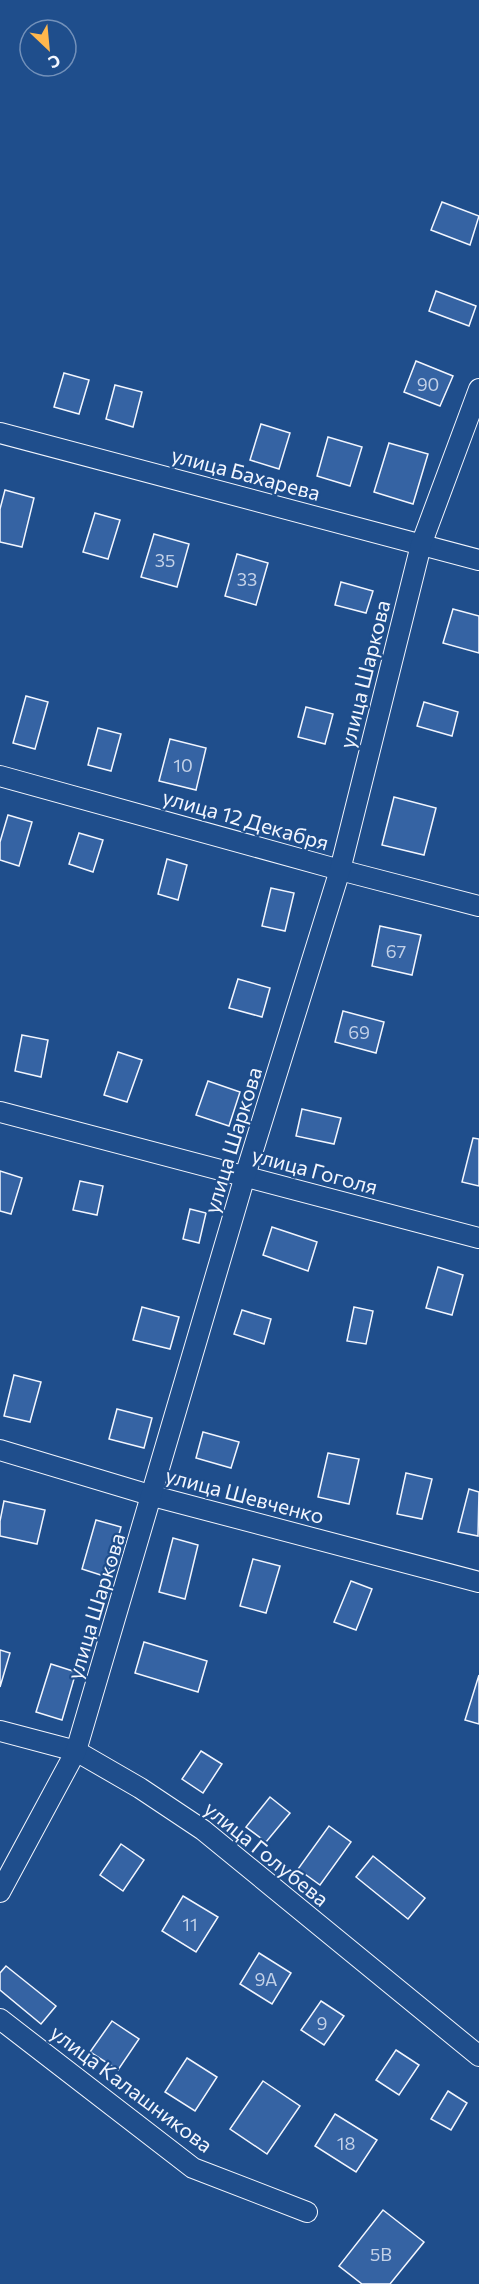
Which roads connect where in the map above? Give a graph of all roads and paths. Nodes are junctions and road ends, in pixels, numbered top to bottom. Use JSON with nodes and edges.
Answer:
{"nodes":[{"id":1,"x":479,"y":389,"type":"edge"},
{"id":2,"x":0,"y":433,"type":"edge"},
{"id":3,"x":422,"y":545,"type":"junction"},
{"id":4,"x":479,"y":560,"type":"edge"},
{"id":5,"x":0,"y":776,"type":"edge"},
{"id":6,"x":340,"y":870,"type":"junction"},
{"id":7,"x":479,"y":906,"type":"edge"},
{"id":8,"x":0,"y":1112,"type":"edge"},
{"id":9,"x":245,"y":1176,"type":"junction"},
{"id":10,"x":479,"y":1238,"type":"edge"},
{"id":11,"x":0,"y":1450,"type":"edge"},
{"id":12,"x":153,"y":1496,"type":"junction"},
{"id":13,"x":479,"y":1582,"type":"edge"},
{"id":14,"x":0,"y":1731,"type":"edge"},
{"id":15,"x":76,"y":1751,"type":"junction"},
{"id":16,"x":0,"y":1892,"type":"edge"},
{"id":17,"x":0,"y":2019,"type":"edge"},
{"id":18,"x":479,"y":2056,"type":"edge"},
{"id":19,"x":307,"y":2212,"type":"dead end"}],
"edges":[{"from":1,"to":3,"type":"street","name":"улица Шаркова"},
{"from":2,"to":3,"type":"street","name":"улица Бахарева"},
{"from":3,"to":4,"type":"street","name":"улица Бахарева"},
{"from":3,"to":6,"type":"street","name":"улица Шаркова"},
{"from":5,"to":6,"type":"street","name":"улица 12 Декабря"},
{"from":6,"to":7,"type":"street","name":"улица 12 Декабря"},
{"from":6,"to":9,"type":"street","name":"улица Шаркова"},
{"from":8,"to":9,"type":"street","name":"улица Гоголя"},
{"from":9,"to":10,"type":"street","name":"улица Гоголя"},
{"from":9,"to":12,"type":"street","name":"улица Шаркова"},
{"from":11,"to":12,"type":"street","name":"улица Шевченко"},
{"from":12,"to":13,"type":"street","name":"улица Шевченко"},
{"from":12,"to":15,"type":"street","name":"улица Шаркова"},
{"from":14,"to":15,"type":"street","name":"улица Голубева"},
{"from":15,"to":16,"type":"street","name":"улица Шаркова"},
{"from":15,"to":18,"type":"street","name":"улица Голубева"},
{"from":17,"to":19,"type":"street","name":"улица Калашникова"}]}
